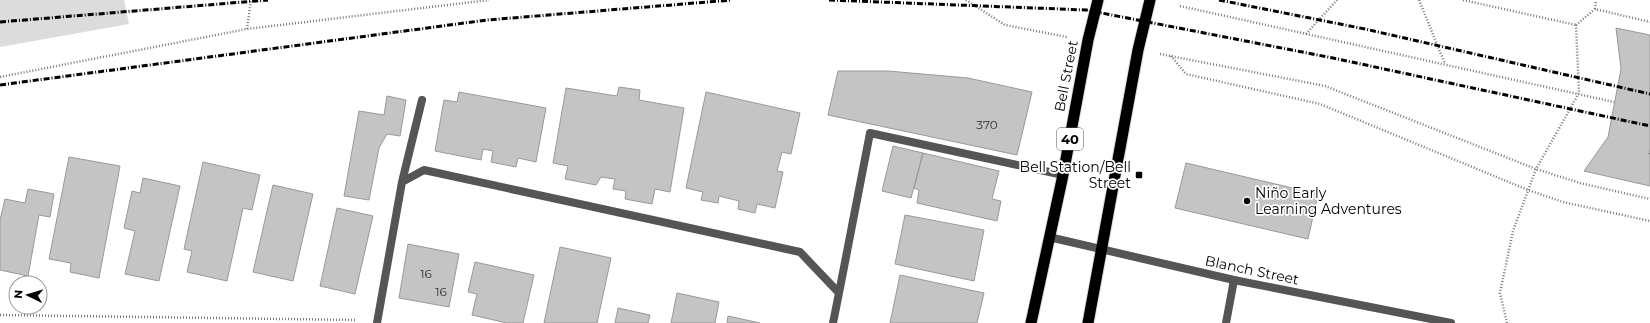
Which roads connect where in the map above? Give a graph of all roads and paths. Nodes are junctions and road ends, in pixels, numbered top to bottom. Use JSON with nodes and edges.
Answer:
{"nodes":[{"id":1,"x":251,"y":0,"type":"edge"},
{"id":2,"x":489,"y":0,"type":"edge"},
{"id":3,"x":966,"y":0,"type":"edge"},
{"id":4,"x":1098,"y":0,"type":"edge"},
{"id":5,"x":1150,"y":0,"type":"edge"},
{"id":6,"x":1337,"y":0,"type":"edge"},
{"id":7,"x":1419,"y":0,"type":"edge"},
{"id":8,"x":1463,"y":0,"type":"edge"},
{"id":9,"x":1596,"y":0,"type":"edge"},
{"id":10,"x":1180,"y":6,"type":"dead end"},
{"id":11,"x":1595,"y":9,"type":"junction"},
{"id":12,"x":1650,"y":22,"type":"edge"},
{"id":13,"x":1576,"y":25,"type":"junction"},
{"id":14,"x":247,"y":29,"type":"junction"},
{"id":15,"x":1306,"y":34,"type":"junction"},
{"id":16,"x":1060,"y":36,"type":"dead end"},
{"id":17,"x":1445,"y":64,"type":"junction"},
{"id":18,"x":0,"y":77,"type":"edge"},
{"id":19,"x":1579,"y":93,"type":"junction"},
{"id":20,"x":422,"y":100,"type":"dead end"},
{"id":21,"x":1614,"y":102,"type":"dead end"},
{"id":22,"x":1536,"y":169,"type":"junction"},
{"id":23,"x":1063,"y":175,"type":"junction"},
{"id":24,"x":402,"y":182,"type":"junction"},
{"id":25,"x":1528,"y":190,"type":"junction"},
{"id":26,"x":1650,"y":199,"type":"edge"},
{"id":27,"x":1650,"y":221,"type":"edge"},
{"id":28,"x":1049,"y":237,"type":"junction"},
{"id":29,"x":1102,"y":249,"type":"junction"},
{"id":30,"x":1234,"y":280,"type":"junction"},
{"id":31,"x":839,"y":293,"type":"junction"},
{"id":32,"x":0,"y":315,"type":"edge"},
{"id":33,"x":377,"y":322,"type":"edge"},
{"id":34,"x":834,"y":323,"type":"edge"},
{"id":35,"x":1031,"y":323,"type":"edge"},
{"id":36,"x":1088,"y":323,"type":"edge"},
{"id":37,"x":1226,"y":323,"type":"edge"},
{"id":38,"x":1451,"y":323,"type":"edge"},
{"id":39,"x":1507,"y":323,"type":"edge"}],
"edges":[{"from":1,"to":14,"type":"path"},
{"from":2,"to":14,"type":"path"},
{"from":3,"to":16,"type":"path"},
{"from":4,"to":23,"type":"highway","name":"Bell Street","number":"40"},
{"from":5,"to":29,"type":"highway"},
{"from":6,"to":15,"type":"path"},
{"from":7,"to":17,"type":"path"},
{"from":8,"to":13,"type":"path"},
{"from":9,"to":11,"type":"path"},
{"from":10,"to":15,"type":"path"},
{"from":11,"to":12,"type":"path"},
{"from":11,"to":13,"type":"path"},
{"from":13,"to":19,"type":"path"},
{"from":14,"to":18,"type":"path"},
{"from":15,"to":17,"type":"path"},
{"from":17,"to":19,"type":"path"},
{"from":19,"to":21,"type":"path"},
{"from":19,"to":22,"type":"path"},
{"from":20,"to":24,"type":"street"},
{"from":22,"to":25,"type":"path"},
{"from":22,"to":25,"type":"path"},
{"from":22,"to":26,"type":"path"},
{"from":23,"to":28,"type":"highway","name":"Bell Street","number":"40"},
{"from":23,"to":31,"type":"street"},
{"from":24,"to":31,"type":"street"},
{"from":24,"to":33,"type":"street"},
{"from":25,"to":27,"type":"path"},
{"from":25,"to":39,"type":"path"},
{"from":28,"to":29,"type":"street","name":"Blanch Street"},
{"from":28,"to":35,"type":"highway","name":"Bell Street","number":"40"},
{"from":29,"to":30,"type":"street","name":"Blanch Street"},
{"from":29,"to":36,"type":"highway"},
{"from":30,"to":37,"type":"street"},
{"from":30,"to":38,"type":"street","name":"Blanch Street"},
{"from":31,"to":34,"type":"street"},
{"from":32,"to":33,"type":"path"}]}
